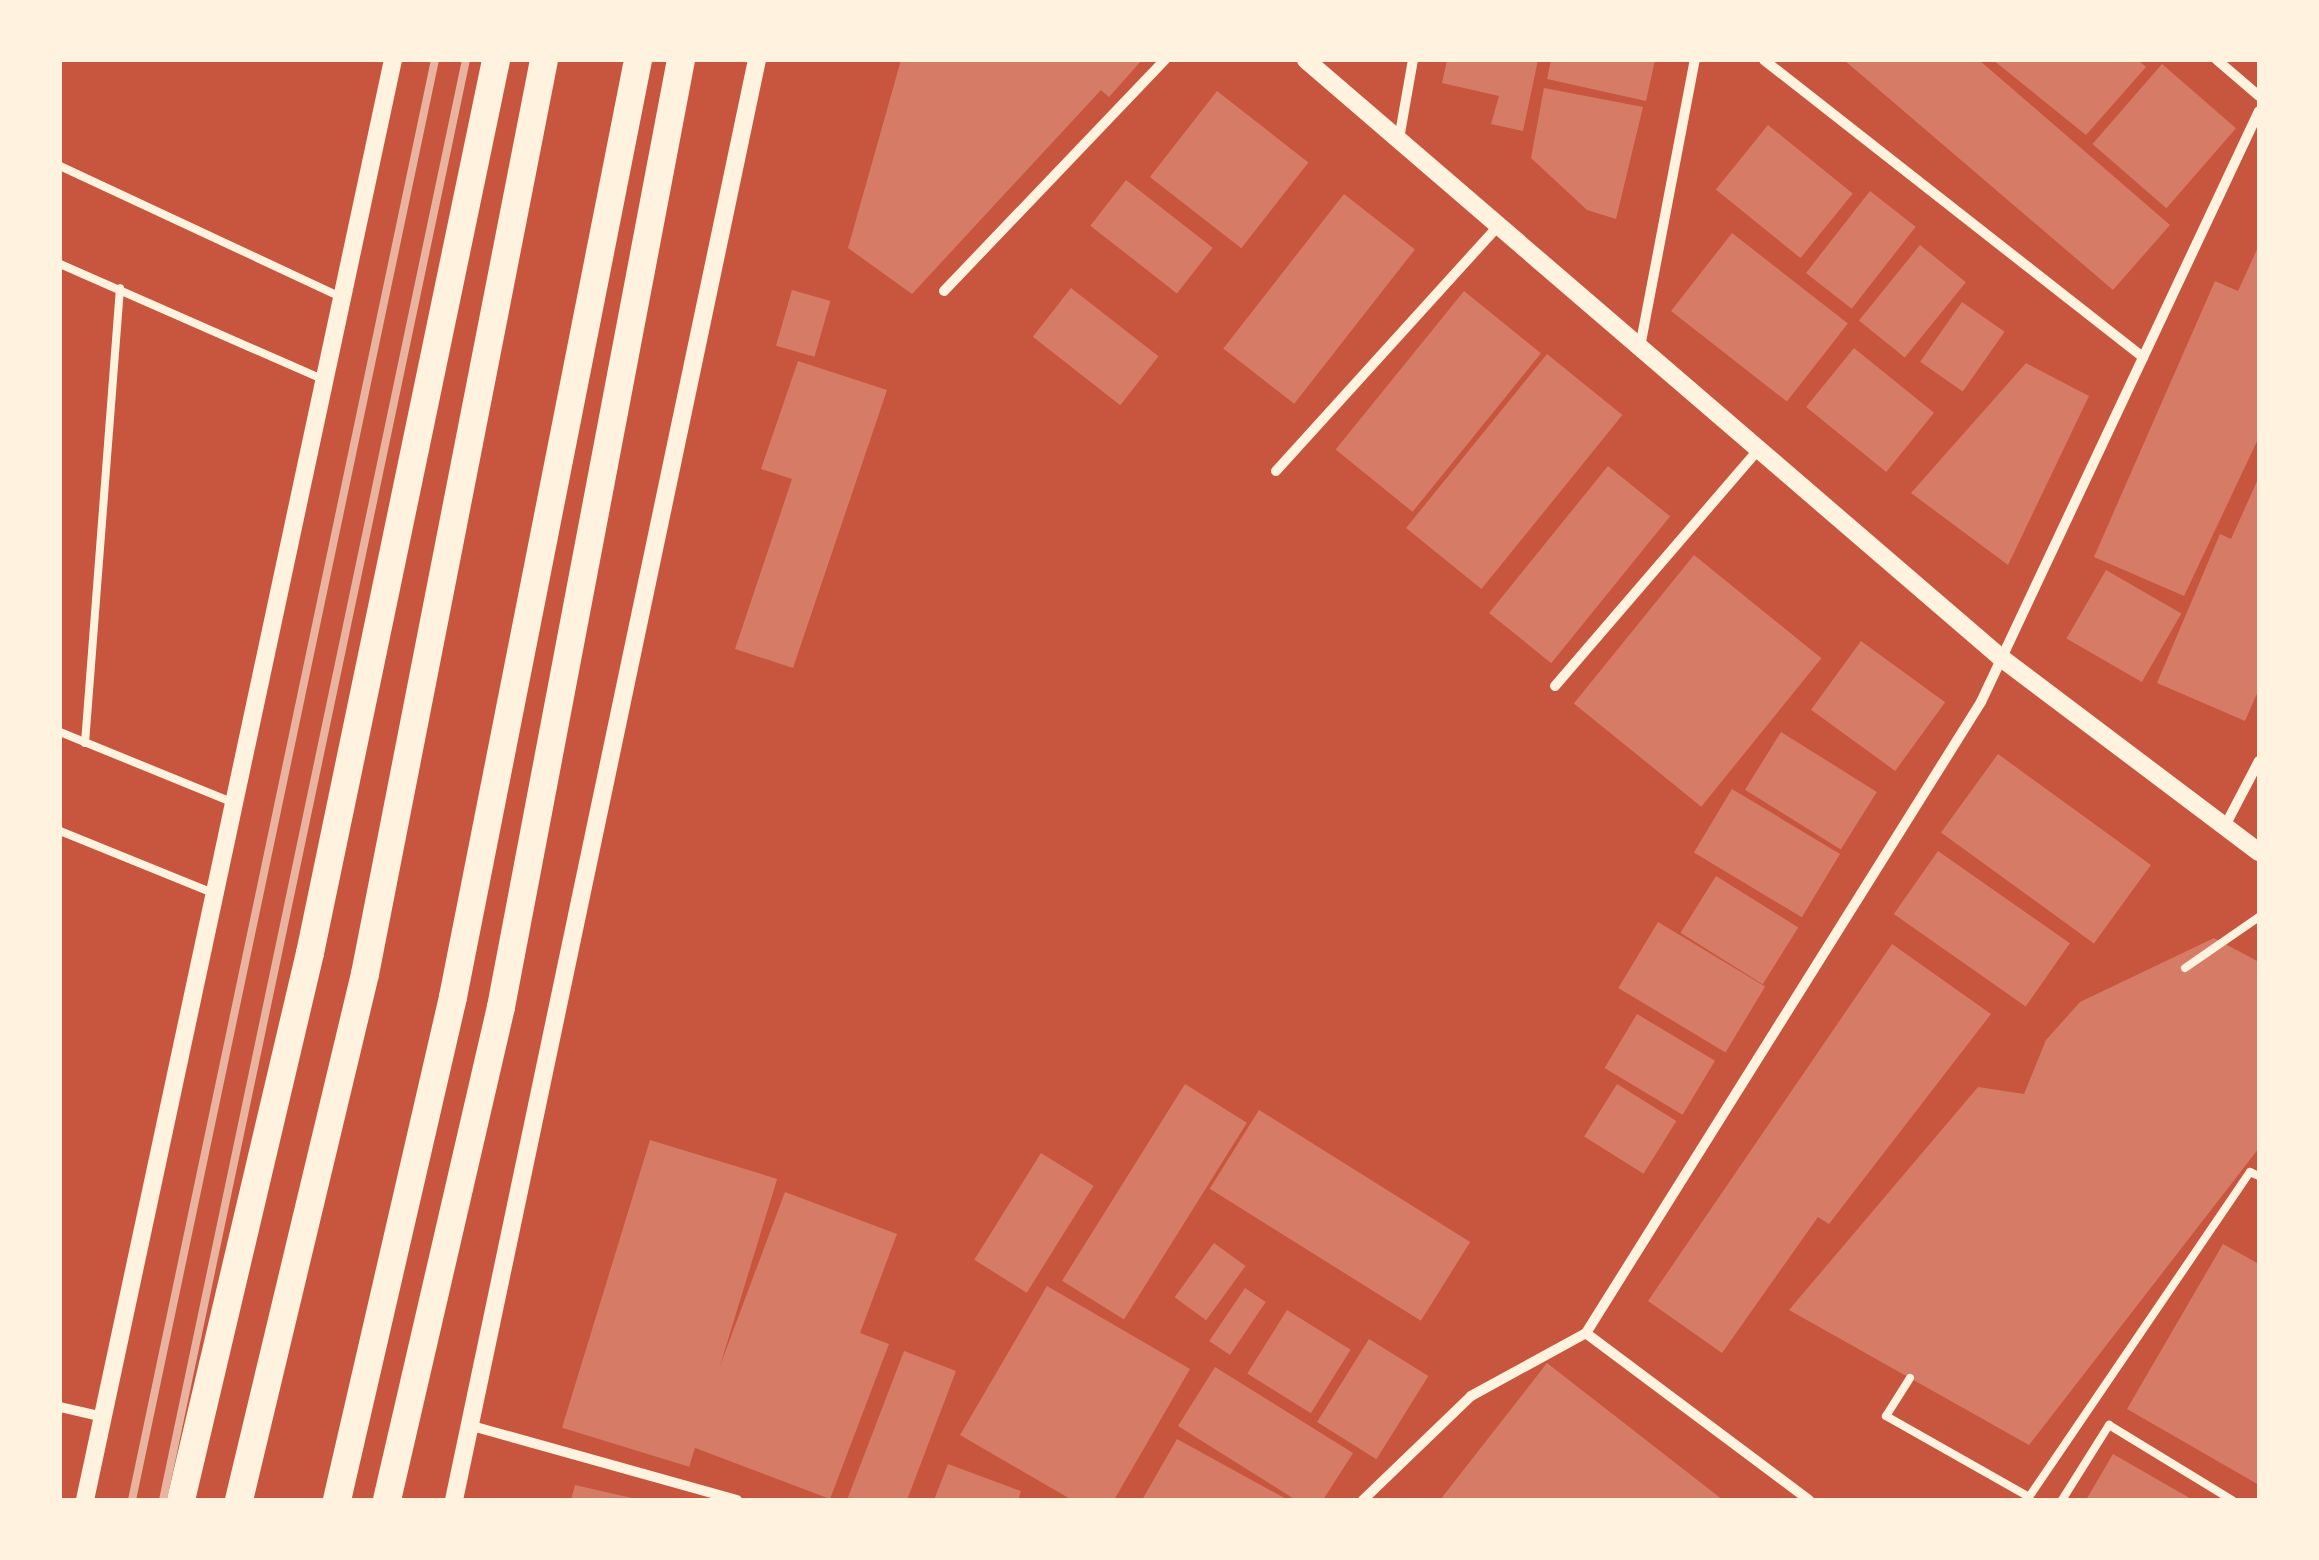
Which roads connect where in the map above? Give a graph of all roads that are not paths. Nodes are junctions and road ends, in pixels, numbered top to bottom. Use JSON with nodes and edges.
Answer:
{"nodes":[{"id":1,"x":393,"y":60,"type":"edge"},
{"id":2,"x":496,"y":60,"type":"edge"},
{"id":3,"x":544,"y":60,"type":"edge"},
{"id":4,"x":638,"y":60,"type":"edge"},
{"id":5,"x":681,"y":60,"type":"edge"},
{"id":6,"x":757,"y":60,"type":"edge"},
{"id":7,"x":1165,"y":60,"type":"edge"},
{"id":8,"x":1306,"y":60,"type":"edge"},
{"id":9,"x":1413,"y":60,"type":"edge"},
{"id":10,"x":1695,"y":60,"type":"edge"},
{"id":11,"x":1764,"y":60,"type":"edge"},
{"id":12,"x":2217,"y":60,"type":"edge"},
{"id":13,"x":2259,"y":96,"type":"edge"},
{"id":14,"x":2259,"y":111,"type":"edge"},
{"id":15,"x":1398,"y":140,"type":"junction"},
{"id":16,"x":60,"y":166,"type":"edge"},
{"id":17,"x":1498,"y":226,"type":"junction"},
{"id":18,"x":60,"y":264,"type":"edge"},
{"id":19,"x":120,"y":288,"type":"junction"},
{"id":20,"x":944,"y":291,"type":"dead end"},
{"id":21,"x":345,"y":298,"type":"junction"},
{"id":22,"x":1640,"y":348,"type":"junction"},
{"id":23,"x":2143,"y":357,"type":"junction"},
{"id":24,"x":326,"y":381,"type":"junction"},
{"id":25,"x":1758,"y":450,"type":"junction"},
{"id":26,"x":1276,"y":470,"type":"dead end"},
{"id":27,"x":2000,"y":657,"type":"junction"},
{"id":28,"x":1555,"y":686,"type":"dead end"},
{"id":29,"x":60,"y":732,"type":"edge"},
{"id":30,"x":86,"y":742,"type":"junction"},
{"id":31,"x":2259,"y":761,"type":"edge"},
{"id":32,"x":234,"y":803,"type":"junction"},
{"id":33,"x":2226,"y":824,"type":"junction"},
{"id":34,"x":60,"y":831,"type":"edge"},
{"id":35,"x":2259,"y":852,"type":"edge"},
{"id":36,"x":215,"y":894,"type":"junction"},
{"id":37,"x":2259,"y":917,"type":"edge"},
{"id":38,"x":2185,"y":968,"type":"dead end"},
{"id":39,"x":2259,"y":1176,"type":"edge"},
{"id":40,"x":1586,"y":1333,"type":"junction"},
{"id":41,"x":1910,"y":1378,"type":"dead end"},
{"id":42,"x":60,"y":1406,"type":"edge"},
{"id":43,"x":103,"y":1418,"type":"junction"},
{"id":44,"x":472,"y":1426,"type":"junction"},
{"id":45,"x":85,"y":1500,"type":"edge"},
{"id":46,"x":181,"y":1500,"type":"edge"},
{"id":47,"x":239,"y":1500,"type":"edge"},
{"id":48,"x":337,"y":1500,"type":"edge"},
{"id":49,"x":387,"y":1500,"type":"edge"},
{"id":50,"x":454,"y":1500,"type":"edge"},
{"id":51,"x":736,"y":1500,"type":"edge"},
{"id":52,"x":1363,"y":1500,"type":"edge"},
{"id":53,"x":1809,"y":1500,"type":"edge"},
{"id":54,"x":2062,"y":1500,"type":"edge"},
{"id":55,"x":2232,"y":1500,"type":"edge"}],
"edges":[{"from":1,"to":21,"type":"street"},
{"from":2,"to":46,"type":"highway"},
{"from":3,"to":47,"type":"highway"},
{"from":4,"to":48,"type":"highway"},
{"from":5,"to":49,"type":"highway"},
{"from":6,"to":44,"type":"street"},
{"from":7,"to":20,"type":"street"},
{"from":8,"to":15,"type":"street"},
{"from":9,"to":15,"type":"street"},
{"from":10,"to":22,"type":"street"},
{"from":11,"to":23,"type":"street"},
{"from":12,"to":13,"type":"street"},
{"from":14,"to":23,"type":"street"},
{"from":15,"to":17,"type":"street"},
{"from":16,"to":21,"type":"lane"},
{"from":17,"to":22,"type":"street"},
{"from":17,"to":26,"type":"street"},
{"from":18,"to":19,"type":"lane"},
{"from":19,"to":24,"type":"lane"},
{"from":19,"to":30,"type":"lane"},
{"from":21,"to":24,"type":"street"},
{"from":22,"to":25,"type":"street"},
{"from":23,"to":27,"type":"street"},
{"from":24,"to":32,"type":"street"},
{"from":25,"to":27,"type":"street"},
{"from":25,"to":28,"type":"street"},
{"from":27,"to":33,"type":"street"},
{"from":27,"to":40,"type":"street"},
{"from":29,"to":30,"type":"lane"},
{"from":30,"to":32,"type":"lane"},
{"from":31,"to":33,"type":"street"},
{"from":32,"to":36,"type":"street"},
{"from":33,"to":35,"type":"street"},
{"from":34,"to":36,"type":"lane"},
{"from":36,"to":43,"type":"street"},
{"from":37,"to":38,"type":"lane"},
{"from":39,"to":41,"type":"lane"},
{"from":40,"to":52,"type":"street"},
{"from":40,"to":53,"type":"street"},
{"from":42,"to":43,"type":"street"},
{"from":43,"to":45,"type":"street"},
{"from":44,"to":50,"type":"street"},
{"from":44,"to":51,"type":"street"},
{"from":54,"to":55,"type":"lane"}]}
